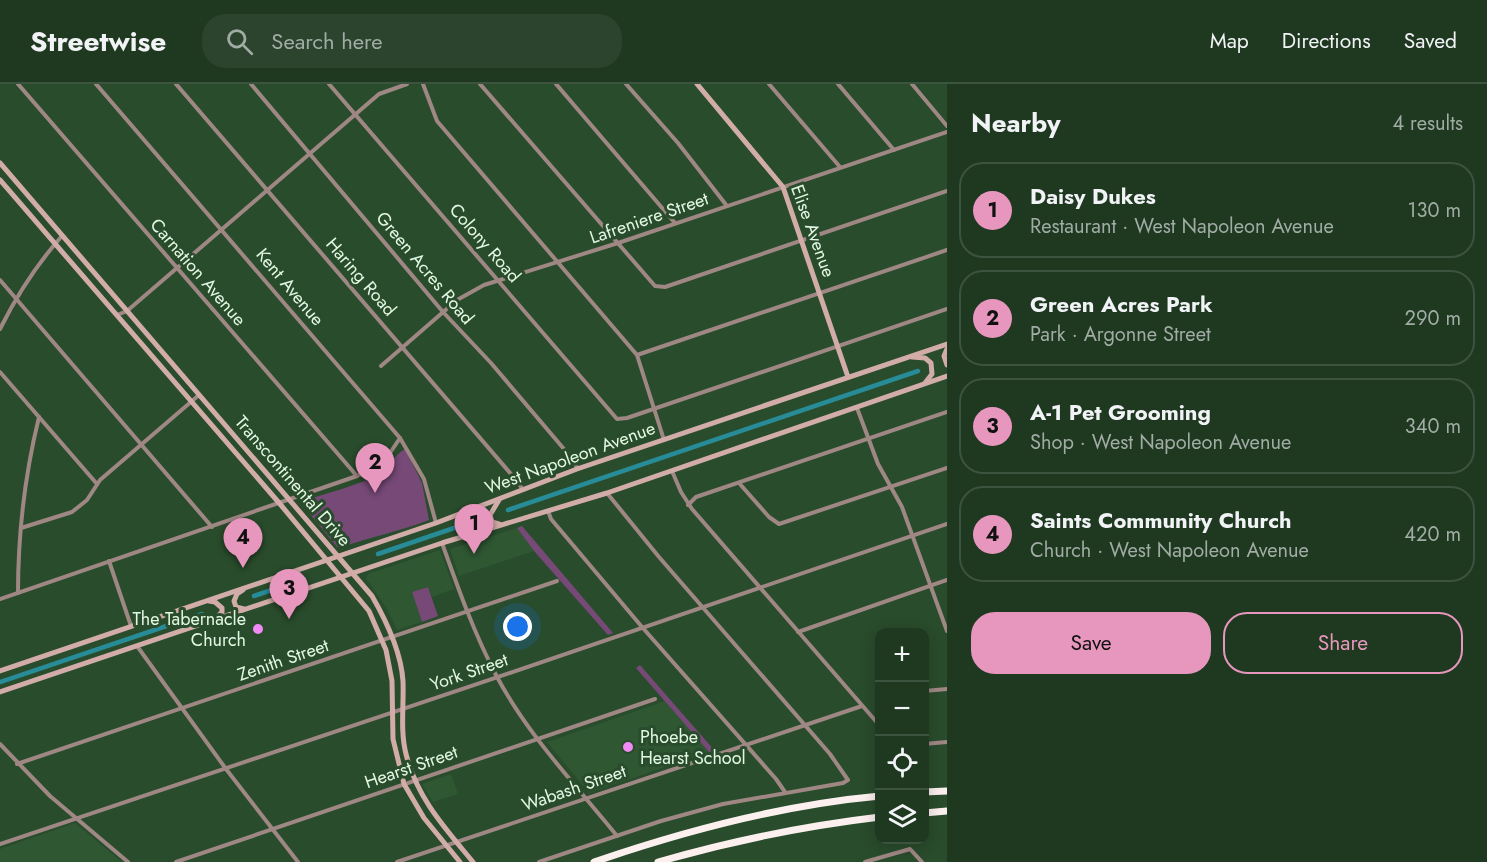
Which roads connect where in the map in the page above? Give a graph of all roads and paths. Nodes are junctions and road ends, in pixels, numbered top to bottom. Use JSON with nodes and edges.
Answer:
{"nodes":[{"id":1,"x":18,"y":84,"type":"edge"},
{"id":2,"x":96,"y":84,"type":"edge"},
{"id":3,"x":176,"y":84,"type":"edge"},
{"id":4,"x":251,"y":84,"type":"edge"},
{"id":5,"x":329,"y":84,"type":"edge"},
{"id":6,"x":407,"y":84,"type":"edge"},
{"id":7,"x":423,"y":84,"type":"edge"},
{"id":8,"x":480,"y":84,"type":"edge"},
{"id":9,"x":556,"y":84,"type":"edge"},
{"id":10,"x":626,"y":84,"type":"edge"},
{"id":11,"x":697,"y":84,"type":"edge"},
{"id":12,"x":768,"y":84,"type":"edge"},
{"id":13,"x":838,"y":84,"type":"edge"},
{"id":14,"x":912,"y":84,"type":"edge"},
{"id":15,"x":356,"y":114,"type":"junction"},
{"id":16,"x":947,"y":126,"type":"edge"},
{"id":17,"x":947,"y":132,"type":"edge"},
{"id":18,"x":894,"y":150,"type":"junction"},
{"id":19,"x":309,"y":153,"type":"junction"},
{"id":20,"x":0,"y":163,"type":"edge"},
{"id":21,"x":840,"y":167,"type":"junction"},
{"id":22,"x":0,"y":180,"type":"edge"},
{"id":23,"x":783,"y":187,"type":"junction"},
{"id":24,"x":267,"y":189,"type":"junction"},
{"id":25,"x":947,"y":191,"type":"edge"},
{"id":26,"x":727,"y":206,"type":"junction"},
{"id":27,"x":675,"y":223,"type":"junction"},
{"id":28,"x":222,"y":229,"type":"junction"},
{"id":29,"x":63,"y":235,"type":"junction"},
{"id":30,"x":802,"y":240,"type":"junction"},
{"id":31,"x":618,"y":243,"type":"junction"},
{"id":32,"x":55,"y":244,"type":"junction"},
{"id":33,"x":947,"y":249,"type":"edge"},
{"id":34,"x":81,"y":256,"type":"junction"},
{"id":35,"x":72,"y":263,"type":"junction"},
{"id":36,"x":558,"y":263,"type":"junction"},
{"id":37,"x":177,"y":267,"type":"junction"},
{"id":38,"x":0,"y":280,"type":"edge"},
{"id":39,"x":500,"y":281,"type":"junction"},
{"id":40,"x":820,"y":294,"type":"junction"},
{"id":41,"x":16,"y":299,"type":"junction"},
{"id":42,"x":947,"y":309,"type":"edge"},
{"id":43,"x":127,"y":311,"type":"junction"},
{"id":44,"x":443,"y":312,"type":"junction"},
{"id":45,"x":117,"y":315,"type":"junction"},
{"id":46,"x":0,"y":330,"type":"edge"},
{"id":47,"x":947,"y":344,"type":"edge"},
{"id":48,"x":837,"y":346,"type":"junction"},
{"id":49,"x":403,"y":347,"type":"junction"},
{"id":50,"x":947,"y":349,"type":"edge"},
{"id":51,"x":637,"y":355,"type":"junction"},
{"id":52,"x":909,"y":357,"type":"junction"},
{"id":53,"x":947,"y":365,"type":"edge"},
{"id":54,"x":381,"y":366,"type":"dead end"},
{"id":55,"x":0,"y":372,"type":"edge"},
{"id":56,"x":947,"y":376,"type":"edge"},
{"id":57,"x":848,"y":377,"type":"junction"},
{"id":58,"x":924,"y":384,"type":"junction"},
{"id":59,"x":199,"y":394,"type":"junction"},
{"id":60,"x":191,"y":402,"type":"junction"},
{"id":61,"x":857,"y":408,"type":"junction"},
{"id":62,"x":654,"y":409,"type":"junction"},
{"id":63,"x":947,"y":412,"type":"edge"},
{"id":64,"x":39,"y":417,"type":"junction"},
{"id":65,"x":400,"y":438,"type":"junction"},
{"id":66,"x":868,"y":439,"type":"junction"},
{"id":67,"x":664,"y":440,"type":"junction"},
{"id":68,"x":141,"y":444,"type":"junction"},
{"id":69,"x":947,"y":468,"type":"edge"},
{"id":70,"x":577,"y":469,"type":"junction"},
{"id":71,"x":672,"y":471,"type":"junction"},
{"id":72,"x":357,"y":476,"type":"junction"},
{"id":73,"x":739,"y":483,"type":"junction"},
{"id":74,"x":97,"y":484,"type":"junction"},
{"id":75,"x":891,"y":487,"type":"junction"},
{"id":76,"x":523,"y":490,"type":"junction"},
{"id":77,"x":607,"y":493,"type":"junction"},
{"id":78,"x":500,"y":499,"type":"junction"},
{"id":79,"x":290,"y":500,"type":"junction"},
{"id":80,"x":280,"y":504,"type":"junction"},
{"id":81,"x":688,"y":504,"type":"junction"},
{"id":82,"x":548,"y":511,"type":"junction"},
{"id":83,"x":459,"y":515,"type":"junction"},
{"id":84,"x":436,"y":523,"type":"junction"},
{"id":85,"x":505,"y":524,"type":"junction"},
{"id":86,"x":947,"y":524,"type":"edge"},
{"id":87,"x":212,"y":527,"type":"junction"},
{"id":88,"x":21,"y":528,"type":"junction"},
{"id":89,"x":474,"y":534,"type":"junction"},
{"id":90,"x":914,"y":536,"type":"junction"},
{"id":91,"x":442,"y":543,"type":"junction"},
{"id":92,"x":338,"y":556,"type":"junction"},
{"id":93,"x":327,"y":560,"type":"junction"},
{"id":94,"x":109,"y":561,"type":"junction"},
{"id":95,"x":353,"y":574,"type":"junction"},
{"id":96,"x":342,"y":578,"type":"junction"},
{"id":97,"x":947,"y":580,"type":"edge"},
{"id":98,"x":557,"y":581,"type":"dead end"},
{"id":99,"x":931,"y":586,"type":"junction"},
{"id":100,"x":246,"y":587,"type":"junction"},
{"id":101,"x":760,"y":588,"type":"junction"},
{"id":102,"x":18,"y":593,"type":"junction"},
{"id":103,"x":0,"y":599,"type":"edge"},
{"id":104,"x":207,"y":600,"type":"junction"},
{"id":105,"x":702,"y":608,"type":"junction"},
{"id":106,"x":245,"y":610,"type":"junction"},
{"id":107,"x":467,"y":611,"type":"junction"},
{"id":108,"x":214,"y":620,"type":"junction"},
{"id":109,"x":131,"y":626,"type":"junction"},
{"id":110,"x":642,"y":627,"type":"junction"},
{"id":111,"x":947,"y":631,"type":"edge"},
{"id":112,"x":798,"y":632,"type":"junction"},
{"id":113,"x":393,"y":637,"type":"junction"},
{"id":114,"x":383,"y":640,"type":"junction"},
{"id":115,"x":136,"y":646,"type":"junction"},
{"id":116,"x":0,"y":671,"type":"edge"},
{"id":117,"x":497,"y":676,"type":"junction"},
{"id":118,"x":947,"y":689,"type":"edge"},
{"id":119,"x":929,"y":691,"type":"edge"},
{"id":120,"x":0,"y":692,"type":"edge"},
{"id":121,"x":655,"y":699,"type":"dead end"},
{"id":122,"x":862,"y":706,"type":"junction"},
{"id":123,"x":182,"y":708,"type":"junction"},
{"id":124,"x":403,"y":709,"type":"junction"},
{"id":125,"x":393,"y":712,"type":"junction"},
{"id":126,"x":875,"y":721,"type":"edge"},
{"id":127,"x":804,"y":725,"type":"junction"},
{"id":128,"x":539,"y":739,"type":"junction"},
{"id":129,"x":947,"y":742,"type":"edge"},
{"id":130,"x":0,"y":744,"type":"edge"},
{"id":131,"x":929,"y":744,"type":"edge"},
{"id":132,"x":745,"y":745,"type":"junction"},
{"id":133,"x":17,"y":764,"type":"junction"},
{"id":134,"x":226,"y":769,"type":"junction"},
{"id":135,"x":414,"y":780,"type":"junction"},
{"id":136,"x":404,"y":784,"type":"junction"},
{"id":137,"x":947,"y":791,"type":"edge"},
{"id":138,"x":785,"y":792,"type":"junction"},
{"id":139,"x":929,"y":792,"type":"edge"},
{"id":140,"x":875,"y":797,"type":"edge"},
{"id":141,"x":587,"y":798,"type":"junction"},
{"id":142,"x":947,"y":811,"type":"edge"},
{"id":143,"x":929,"y":813,"type":"edge"},
{"id":144,"x":78,"y":818,"type":"junction"},
{"id":145,"x":875,"y":818,"type":"edge"},
{"id":146,"x":273,"y":828,"type":"junction"},
{"id":147,"x":617,"y":836,"type":"junction"},
{"id":148,"x":456,"y":842,"type":"junction"},
{"id":149,"x":0,"y":844,"type":"edge"},
{"id":150,"x":446,"y":845,"type":"junction"},
{"id":151,"x":128,"y":862,"type":"edge"},
{"id":152,"x":176,"y":862,"type":"edge"},
{"id":153,"x":298,"y":862,"type":"edge"},
{"id":154,"x":398,"y":862,"type":"edge"},
{"id":155,"x":459,"y":862,"type":"edge"},
{"id":156,"x":473,"y":862,"type":"edge"},
{"id":157,"x":539,"y":862,"type":"edge"},
{"id":158,"x":594,"y":862,"type":"edge"},
{"id":159,"x":658,"y":862,"type":"edge"},
{"id":160,"x":865,"y":862,"type":"edge"},
{"id":161,"x":922,"y":862,"type":"edge"}],
"edges":[{"from":1,"to":37,"type":"street","name":"Carnation Avenue"},
{"from":2,"to":28,"type":"street","name":"Kent Avenue"},
{"from":3,"to":24,"type":"street","name":"Haring Road"},
{"from":4,"to":19,"type":"street","name":"Green Acres Road"},
{"from":5,"to":15,"type":"street","name":"Colony Road"},
{"from":6,"to":15,"type":"street"},
{"from":7,"to":36,"type":"street"},
{"from":8,"to":31,"type":"street"},
{"from":9,"to":27,"type":"street"},
{"from":10,"to":26,"type":"street"},
{"from":11,"to":23,"type":"main road","name":"Elise Avenue"},
{"from":12,"to":21,"type":"street"},
{"from":13,"to":18,"type":"street"},
{"from":14,"to":16,"type":"street"},
{"from":15,"to":19,"type":"street"},
{"from":15,"to":39,"type":"street","name":"Colony Road"},
{"from":17,"to":18,"type":"street","name":"Lafreniere Street"},
{"from":18,"to":21,"type":"street","name":"Lafreniere Street"},
{"from":19,"to":24,"type":"street"},
{"from":19,"to":44,"type":"street","name":"Green Acres Road"},
{"from":20,"to":29,"type":"main road","name":"Transcontinental Drive"},
{"from":21,"to":23,"type":"street","name":"Lafreniere Street"},
{"from":22,"to":32,"type":"main road","name":"Transcontinental Drive"},
{"from":23,"to":26,"type":"street","name":"Lafreniere Street"},
{"from":23,"to":30,"type":"main road","name":"Elise Avenue"},
{"from":24,"to":28,"type":"street"},
{"from":24,"to":49,"type":"street","name":"Haring Road"},
{"from":25,"to":30,"type":"street"},
{"from":26,"to":27,"type":"street","name":"Lafreniere Street"},
{"from":27,"to":31,"type":"street","name":"Lafreniere Street"},
{"from":28,"to":37,"type":"street"},
{"from":28,"to":65,"type":"street","name":"Kent Avenue"},
{"from":29,"to":32,"type":"street"},
{"from":29,"to":34,"type":"main road","name":"Transcontinental Drive"},
{"from":30,"to":31,"type":"street"},
{"from":30,"to":40,"type":"main road","name":"Elise Avenue"},
{"from":31,"to":36,"type":"street","name":"Lafreniere Street"},
{"from":32,"to":35,"type":"main road","name":"Transcontinental Drive"},
{"from":32,"to":41,"type":"street"},
{"from":33,"to":40,"type":"street"},
{"from":34,"to":35,"type":"main road"},
{"from":34,"to":43,"type":"main road","name":"Transcontinental Drive"},
{"from":35,"to":45,"type":"main road","name":"Transcontinental Drive"},
{"from":36,"to":39,"type":"street","name":"Lafreniere Street"},
{"from":36,"to":51,"type":"street"},
{"from":37,"to":43,"type":"street"},
{"from":37,"to":72,"type":"street","name":"Carnation Avenue"},
{"from":38,"to":41,"type":"street"},
{"from":39,"to":44,"type":"street","name":"Lafreniere Street"},
{"from":39,"to":62,"type":"street","name":"Colony Road"},
{"from":40,"to":48,"type":"main road","name":"Elise Avenue"},
{"from":40,"to":51,"type":"street"},
{"from":41,"to":46,"type":"street"},
{"from":41,"to":68,"type":"street"},
{"from":42,"to":48,"type":"street"},
{"from":43,"to":45,"type":"street"},
{"from":43,"to":59,"type":"main road","name":"Transcontinental Drive"},
{"from":44,"to":49,"type":"street","name":"Lafreniere Street"},
{"from":44,"to":70,"type":"street","name":"Green Acres Road"},
{"from":45,"to":60,"type":"main road","name":"Transcontinental Drive"},
{"from":47,"to":52,"type":"main road","name":"West Napoleon Avenue"},
{"from":48,"to":57,"type":"main road","name":"Elise Avenue"},
{"from":48,"to":62,"type":"street"},
{"from":49,"to":54,"type":"street","name":"Lafreniere Street"},
{"from":49,"to":76,"type":"street","name":"Haring Road"},
{"from":50,"to":53,"type":"main road"},
{"from":51,"to":62,"type":"street"},
{"from":52,"to":57,"type":"main road","name":"West Napoleon Avenue"},
{"from":52,"to":58,"type":"main road"},
{"from":55,"to":64,"type":"street"},
{"from":56,"to":58,"type":"main road"},
{"from":57,"to":67,"type":"main road","name":"West Napoleon Avenue"},
{"from":58,"to":61,"type":"main road"},
{"from":59,"to":60,"type":"street"},
{"from":59,"to":79,"type":"main road","name":"Transcontinental Drive"},
{"from":60,"to":68,"type":"street"},
{"from":60,"to":80,"type":"main road","name":"Transcontinental Drive"},
{"from":61,"to":66,"type":"street"},
{"from":61,"to":71,"type":"main road"},
{"from":62,"to":67,"type":"street"},
{"from":63,"to":66,"type":"street"},
{"from":64,"to":74,"type":"street"},
{"from":64,"to":88,"type":"street"},
{"from":65,"to":72,"type":"street"},
{"from":65,"to":84,"type":"street","name":"Kent Avenue"},
{"from":66,"to":73,"type":"street"},
{"from":66,"to":75,"type":"street"},
{"from":67,"to":70,"type":"main road","name":"West Napoleon Avenue"},
{"from":68,"to":74,"type":"street"},
{"from":68,"to":87,"type":"street"},
{"from":69,"to":75,"type":"street"},
{"from":70,"to":76,"type":"main road","name":"West Napoleon Avenue"},
{"from":71,"to":77,"type":"main road"},
{"from":71,"to":81,"type":"street"},
{"from":72,"to":79,"type":"street"},
{"from":73,"to":75,"type":"street"},
{"from":73,"to":81,"type":"street"},
{"from":74,"to":88,"type":"street"},
{"from":75,"to":90,"type":"street"},
{"from":76,"to":78,"type":"main road","name":"West Napoleon Avenue"},
{"from":77,"to":82,"type":"main road"},
{"from":77,"to":105,"type":"street"},
{"from":78,"to":83,"type":"main road","name":"West Napoleon Avenue"},
{"from":78,"to":85,"type":"main road"},
{"from":79,"to":80,"type":"street"},
{"from":79,"to":92,"type":"main road","name":"Transcontinental Drive"},
{"from":80,"to":87,"type":"street"},
{"from":80,"to":93,"type":"main road","name":"Transcontinental Drive"},
{"from":81,"to":101,"type":"street"},
{"from":82,"to":85,"type":"main road"},
{"from":82,"to":110,"type":"street"},
{"from":83,"to":84,"type":"main road","name":"West Napoleon Avenue"},
{"from":83,"to":89,"type":"main road"},
{"from":84,"to":92,"type":"main road","name":"West Napoleon Avenue"},
{"from":85,"to":89,"type":"main road"},
{"from":86,"to":90,"type":"street","name":"York Street"},
{"from":87,"to":94,"type":"street"},
{"from":88,"to":102,"type":"street"},
{"from":89,"to":91,"type":"main road"},
{"from":90,"to":99,"type":"street"},
{"from":90,"to":101,"type":"street","name":"York Street"},
{"from":91,"to":95,"type":"main road"},
{"from":91,"to":107,"type":"street"},
{"from":92,"to":93,"type":"main road","name":"West Napoleon Avenue"},
{"from":92,"to":95,"type":"main road","name":"Transcontinental Drive"},
{"from":93,"to":96,"type":"main road","name":"Transcontinental Drive"},
{"from":93,"to":100,"type":"main road","name":"West Napoleon Avenue"},
{"from":94,"to":102,"type":"street"},
{"from":94,"to":109,"type":"street"},
{"from":95,"to":96,"type":"main road"},
{"from":95,"to":113,"type":"main road","name":"Transcontinental Drive"},
{"from":96,"to":106,"type":"main road"},
{"from":96,"to":114,"type":"main road","name":"Transcontinental Drive"},
{"from":97,"to":99,"type":"street"},
{"from":98,"to":107,"type":"street","name":"Zenith Street"},
{"from":99,"to":111,"type":"street"},
{"from":99,"to":112,"type":"street"},
{"from":100,"to":104,"type":"main road","name":"West Napoleon Avenue"},
{"from":100,"to":106,"type":"main road"},
{"from":101,"to":105,"type":"street","name":"York Street"},
{"from":101,"to":112,"type":"street"},
{"from":102,"to":103,"type":"street"},
{"from":104,"to":108,"type":"main road"},
{"from":104,"to":109,"type":"main road","name":"West Napoleon Avenue"},
{"from":105,"to":110,"type":"street","name":"York Street"},
{"from":105,"to":127,"type":"street"},
{"from":106,"to":108,"type":"main road"},
{"from":107,"to":113,"type":"street","name":"Zenith Street"},
{"from":107,"to":117,"type":"street"},
{"from":108,"to":115,"type":"main road"},
{"from":109,"to":116,"type":"main road","name":"West Napoleon Avenue"},
{"from":110,"to":117,"type":"street","name":"York Street"},
{"from":110,"to":132,"type":"street"},
{"from":112,"to":122,"type":"street"},
{"from":113,"to":114,"type":"street","name":"Zenith Street"},
{"from":113,"to":124,"type":"main road","name":"Transcontinental Drive"},
{"from":114,"to":123,"type":"street","name":"Zenith Street"},
{"from":114,"to":125,"type":"main road","name":"Transcontinental Drive"},
{"from":115,"to":120,"type":"main road"},
{"from":115,"to":123,"type":"street"},
{"from":117,"to":124,"type":"street","name":"York Street"},
{"from":117,"to":128,"type":"street"},
{"from":118,"to":119,"type":"street"},
{"from":121,"to":128,"type":"street","name":"Hearst Street"},
{"from":122,"to":126,"type":"street"},
{"from":122,"to":127,"type":"street","name":"Wabash Street"},
{"from":123,"to":133,"type":"street","name":"Zenith Street"},
{"from":123,"to":134,"type":"street"},
{"from":124,"to":125,"type":"street","name":"York Street"},
{"from":124,"to":135,"type":"main road","name":"Transcontinental Drive"},
{"from":125,"to":134,"type":"street","name":"York Street"},
{"from":125,"to":136,"type":"main road","name":"Transcontinental Drive"},
{"from":127,"to":132,"type":"street","name":"Wabash Street"},
{"from":127,"to":138,"type":"street"},
{"from":128,"to":135,"type":"street","name":"Hearst Street"},
{"from":128,"to":141,"type":"street"},
{"from":129,"to":131,"type":"street"},
{"from":130,"to":133,"type":"street"},
{"from":132,"to":138,"type":"street"},
{"from":132,"to":141,"type":"street","name":"Wabash Street"},
{"from":133,"to":144,"type":"street"},
{"from":134,"to":144,"type":"street","name":"York Street"},
{"from":134,"to":146,"type":"street"},
{"from":135,"to":136,"type":"street","name":"Hearst Street"},
{"from":135,"to":148,"type":"main road","name":"Transcontinental Drive"},
{"from":136,"to":146,"type":"street","name":"Hearst Street"},
{"from":136,"to":150,"type":"main road","name":"Transcontinental Drive"},
{"from":137,"to":139,"type":"highway"},
{"from":138,"to":147,"type":"street"},
{"from":140,"to":158,"type":"highway"},
{"from":141,"to":147,"type":"street"},
{"from":141,"to":148,"type":"street","name":"Wabash Street"},
{"from":142,"to":143,"type":"highway"},
{"from":144,"to":149,"type":"street","name":"York Street"},
{"from":144,"to":151,"type":"street"},
{"from":145,"to":159,"type":"highway"},
{"from":146,"to":152,"type":"street","name":"Hearst Street"},
{"from":146,"to":153,"type":"street"},
{"from":147,"to":157,"type":"street"},
{"from":148,"to":150,"type":"street","name":"Wabash Street"},
{"from":148,"to":156,"type":"main road","name":"Transcontinental Drive"},
{"from":150,"to":154,"type":"street","name":"Wabash Street"},
{"from":150,"to":155,"type":"main road","name":"Transcontinental Drive"},
{"from":160,"to":161,"type":"street"}]}
